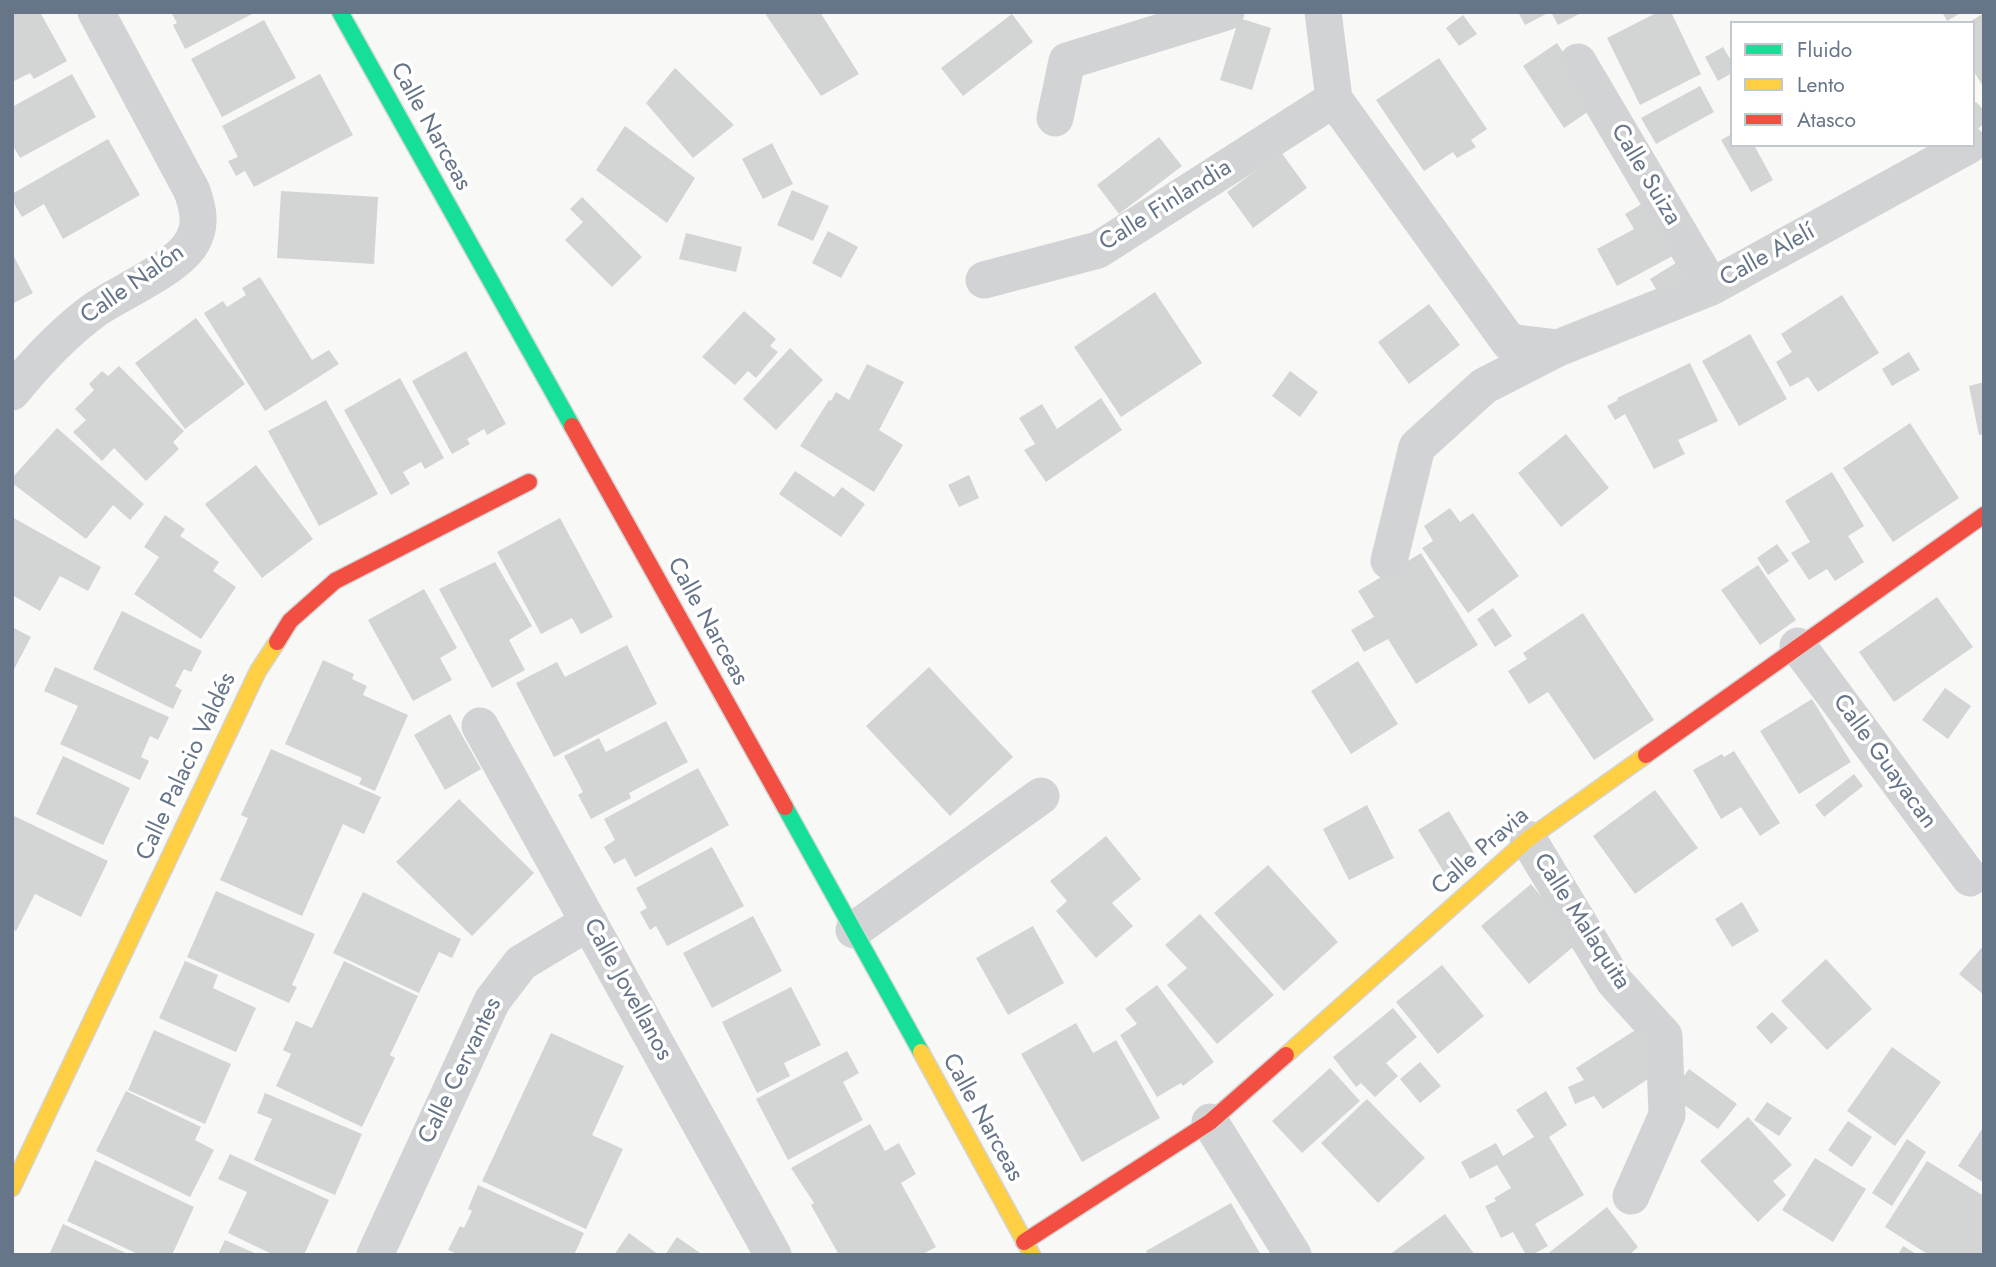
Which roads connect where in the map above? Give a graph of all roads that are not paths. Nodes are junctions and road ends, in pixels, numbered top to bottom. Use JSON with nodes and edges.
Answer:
{"nodes":[{"id":1,"x":96,"y":12,"type":"edge"},
{"id":2,"x":340,"y":12,"type":"edge"},
{"id":3,"x":1226,"y":12,"type":"edge"},
{"id":4,"x":1323,"y":12,"type":"edge"},
{"id":5,"x":1578,"y":62,"type":"dead end"},
{"id":6,"x":1334,"y":99,"type":"junction"},
{"id":7,"x":1055,"y":118,"type":"dead end"},
{"id":8,"x":1966,"y":147,"type":"edge"},
{"id":9,"x":984,"y":280,"type":"dead end"},
{"id":10,"x":1711,"y":287,"type":"junction"},
{"id":11,"x":1558,"y":348,"type":"junction"},
{"id":12,"x":12,"y":392,"type":"edge"},
{"id":13,"x":529,"y":482,"type":"dead end"},
{"id":14,"x":1984,"y":515,"type":"edge"},
{"id":15,"x":1389,"y":561,"type":"dead end"},
{"id":16,"x":1798,"y":646,"type":"junction"},
{"id":17,"x":480,"y":726,"type":"dead end"},
{"id":18,"x":1041,"y":796,"type":"dead end"},
{"id":19,"x":1528,"y":839,"type":"junction"},
{"id":20,"x":1970,"y":878,"type":"dead end"},
{"id":21,"x":589,"y":922,"type":"junction"},
{"id":22,"x":854,"y":930,"type":"junction"},
{"id":23,"x":1210,"y":1122,"type":"junction"},
{"id":24,"x":12,"y":1188,"type":"edge"},
{"id":25,"x":1631,"y":1196,"type":"dead end"},
{"id":26,"x":1028,"y":1248,"type":"edge"},
{"id":27,"x":375,"y":1255,"type":"edge"},
{"id":28,"x":773,"y":1255,"type":"edge"},
{"id":29,"x":1293,"y":1255,"type":"edge"}],
"edges":[{"from":1,"to":12,"type":"street","name":"Calle Nalón"},
{"from":2,"to":22,"type":"street","name":"Calle Narceas"},
{"from":3,"to":7,"type":"street"},
{"from":4,"to":6,"type":"street","name":"Calle Alelí"},
{"from":5,"to":10,"type":"street","name":"Calle Suiza"},
{"from":6,"to":9,"type":"street","name":"Calle Finlandia"},
{"from":6,"to":11,"type":"street","name":"Calle Alelí"},
{"from":8,"to":10,"type":"street","name":"Calle Alelí"},
{"from":10,"to":11,"type":"street","name":"Calle Alelí"},
{"from":11,"to":15,"type":"street","name":"Calle Alelí"},
{"from":13,"to":24,"type":"street","name":"Calle Palacio Valdés"},
{"from":14,"to":16,"type":"street","name":"Calle Pravia"},
{"from":16,"to":19,"type":"street","name":"Calle Pravia"},
{"from":16,"to":20,"type":"street","name":"Calle Guayacan"},
{"from":17,"to":21,"type":"street","name":"Calle Jovellanos"},
{"from":18,"to":22,"type":"street"},
{"from":19,"to":23,"type":"street","name":"Calle Pravia"},
{"from":19,"to":25,"type":"street","name":"Calle Malaquita"},
{"from":21,"to":27,"type":"street","name":"Calle Cervantes"},
{"from":21,"to":28,"type":"street","name":"Calle Jovellanos"},
{"from":22,"to":26,"type":"street","name":"Calle Narceas"},
{"from":23,"to":26,"type":"street","name":"Calle Pravia"},
{"from":23,"to":29,"type":"street"}]}
